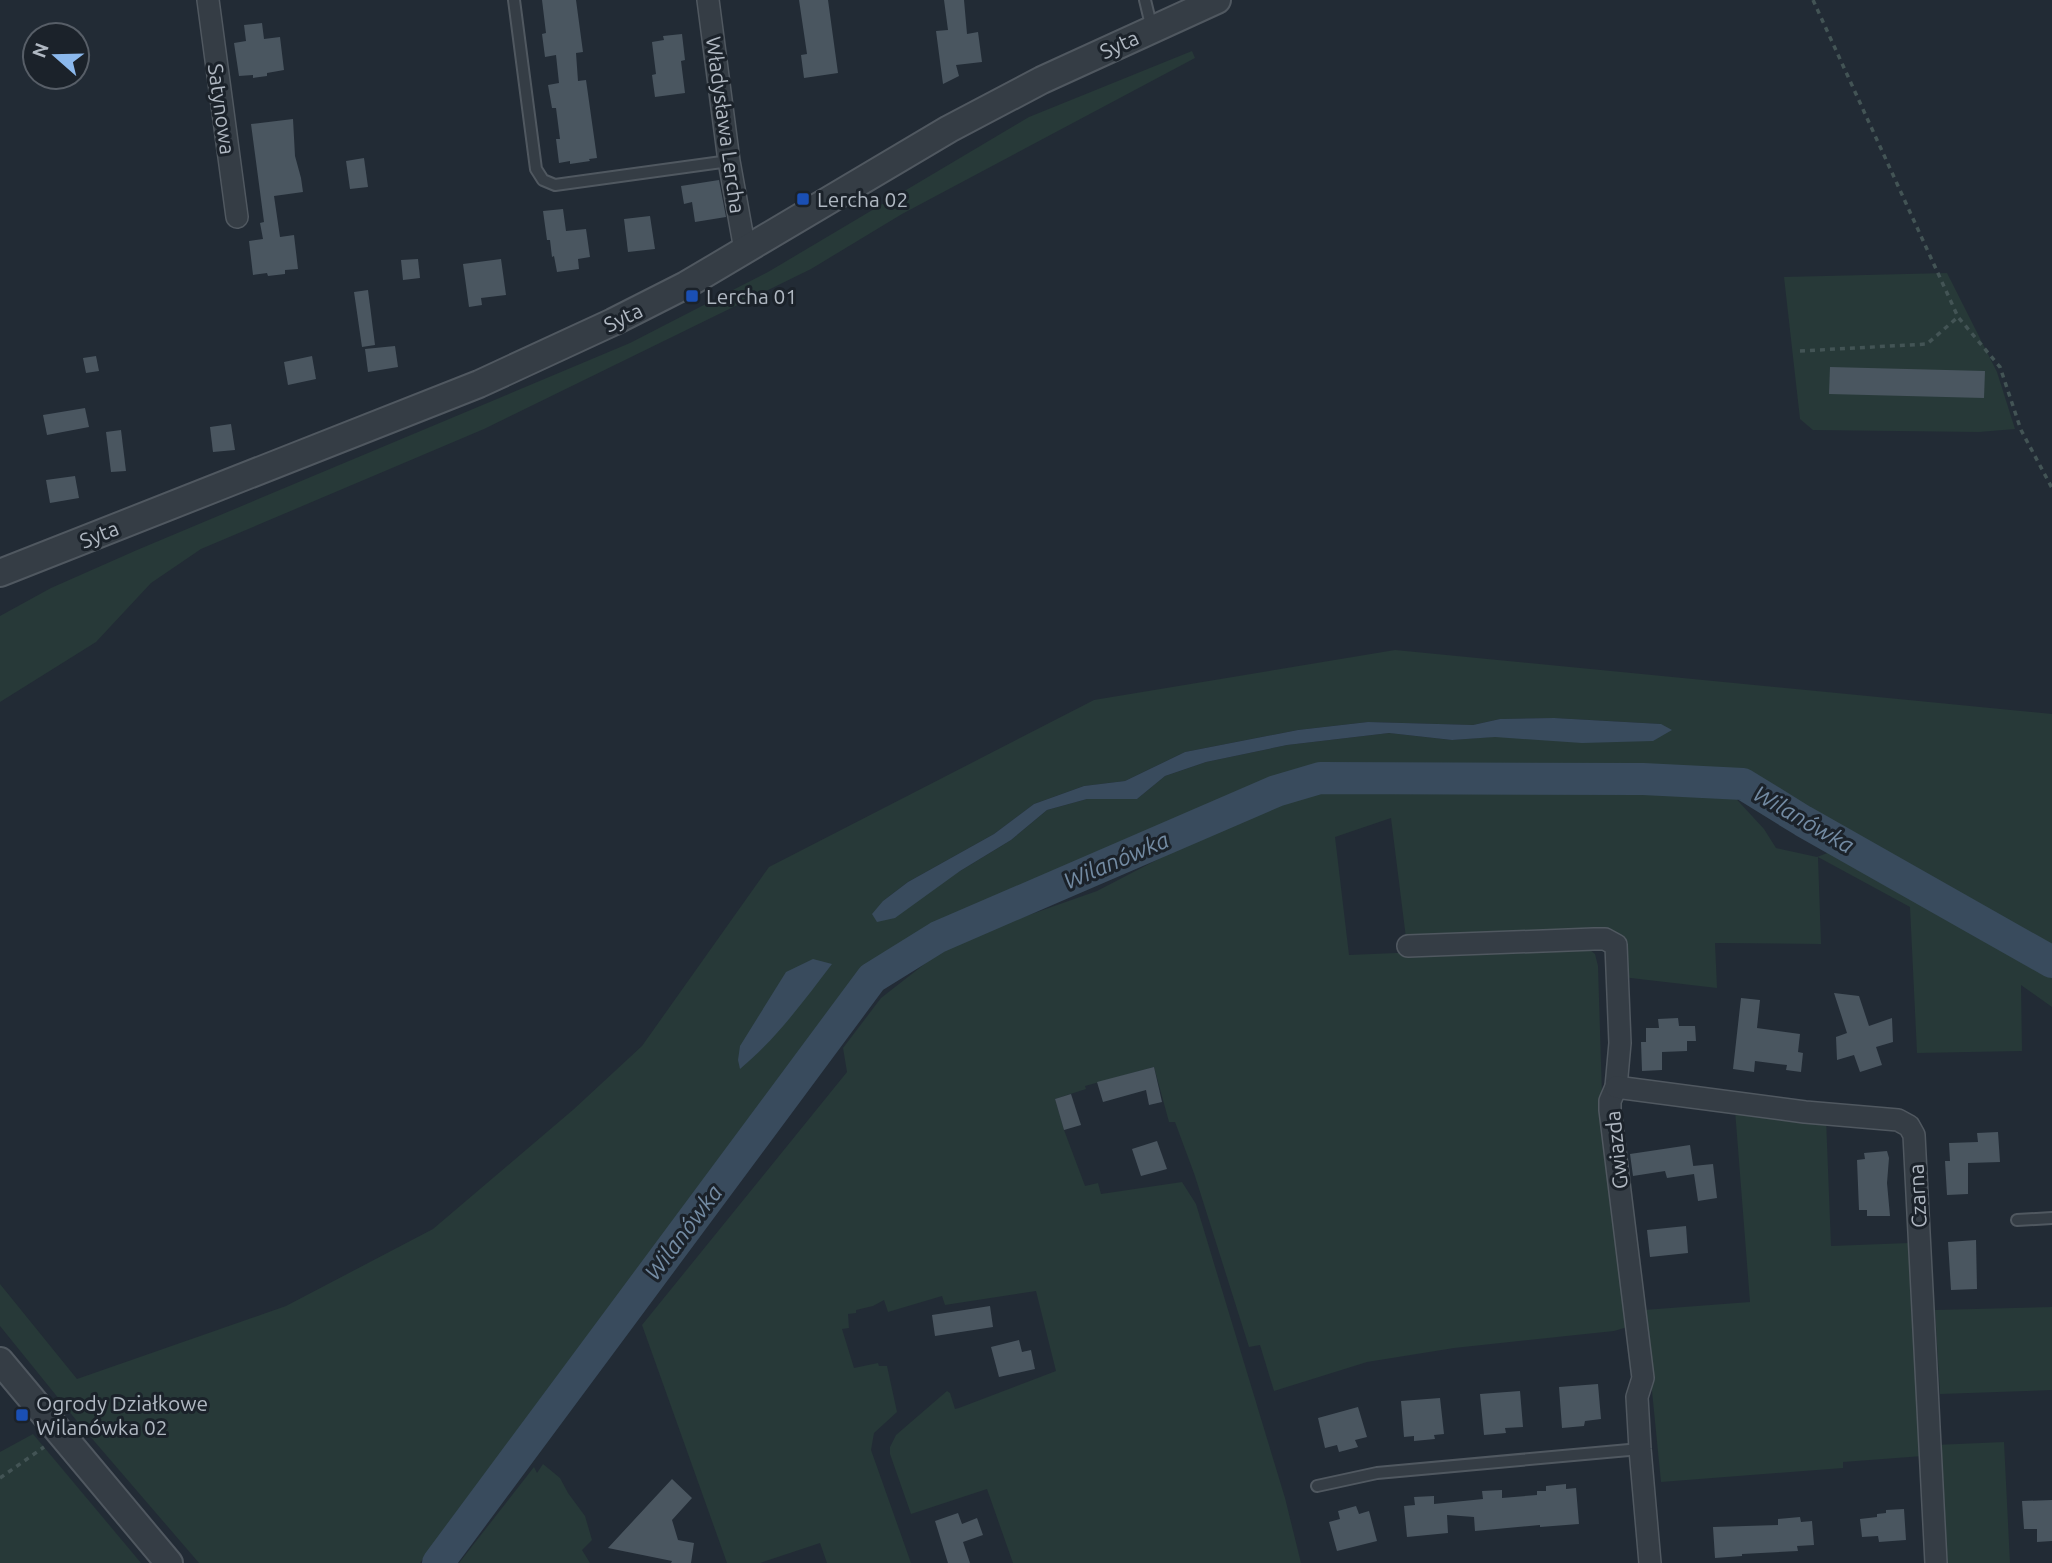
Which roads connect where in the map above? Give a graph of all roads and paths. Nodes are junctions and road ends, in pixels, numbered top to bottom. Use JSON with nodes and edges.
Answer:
{"nodes":[{"id":1,"x":208,"y":0,"type":"edge"},
{"id":2,"x":514,"y":0,"type":"edge"},
{"id":3,"x":708,"y":0,"type":"edge"},
{"id":4,"x":1145,"y":0,"type":"edge"},
{"id":5,"x":1217,"y":0,"type":"edge"},
{"id":6,"x":1813,"y":0,"type":"edge"},
{"id":7,"x":1152,"y":29,"type":"junction"},
{"id":8,"x":730,"y":161,"type":"junction"},
{"id":9,"x":237,"y":217,"type":"dead end"},
{"id":10,"x":745,"y":250,"type":"junction"},
{"id":11,"x":1958,"y":317,"type":"junction"},
{"id":12,"x":1800,"y":351,"type":"dead end"},
{"id":13,"x":2052,"y":488,"type":"edge"},
{"id":14,"x":0,"y":573,"type":"edge"},
{"id":15,"x":1408,"y":946,"type":"dead end"},
{"id":16,"x":1616,"y":1087,"type":"junction"},
{"id":17,"x":2052,"y":1218,"type":"edge"},
{"id":18,"x":2017,"y":1220,"type":"dead end"},
{"id":19,"x":0,"y":1361,"type":"edge"},
{"id":20,"x":62,"y":1434,"type":"junction"},
{"id":21,"x":1640,"y":1449,"type":"junction"},
{"id":22,"x":0,"y":1478,"type":"edge"},
{"id":23,"x":1317,"y":1486,"type":"dead end"},
{"id":24,"x":169,"y":1563,"type":"edge"},
{"id":25,"x":1650,"y":1563,"type":"edge"},
{"id":26,"x":1936,"y":1563,"type":"edge"}],
"edges":[{"from":1,"to":9,"type":"street","name":"Satynowa"},
{"from":2,"to":8,"type":"lane"},
{"from":3,"to":8,"type":"street","name":"Władysława Lercha"},
{"from":4,"to":7,"type":"lane"},
{"from":5,"to":7,"type":"street","name":"Syta"},
{"from":6,"to":11,"type":"path"},
{"from":7,"to":10,"type":"street","name":"Syta"},
{"from":8,"to":10,"type":"street","name":"Władysława Lercha"},
{"from":10,"to":14,"type":"street","name":"Syta"},
{"from":11,"to":12,"type":"path"},
{"from":11,"to":13,"type":"path"},
{"from":15,"to":16,"type":"street","name":"Gwiazda"},
{"from":16,"to":21,"type":"street","name":"Gwiazda"},
{"from":16,"to":26,"type":"street","name":"Czarna"},
{"from":17,"to":18,"type":"lane"},
{"from":19,"to":20,"type":"street"},
{"from":20,"to":22,"type":"path"},
{"from":20,"to":24,"type":"street"},
{"from":21,"to":23,"type":"lane"},
{"from":21,"to":25,"type":"street","name":"Gwiazda"}]}
